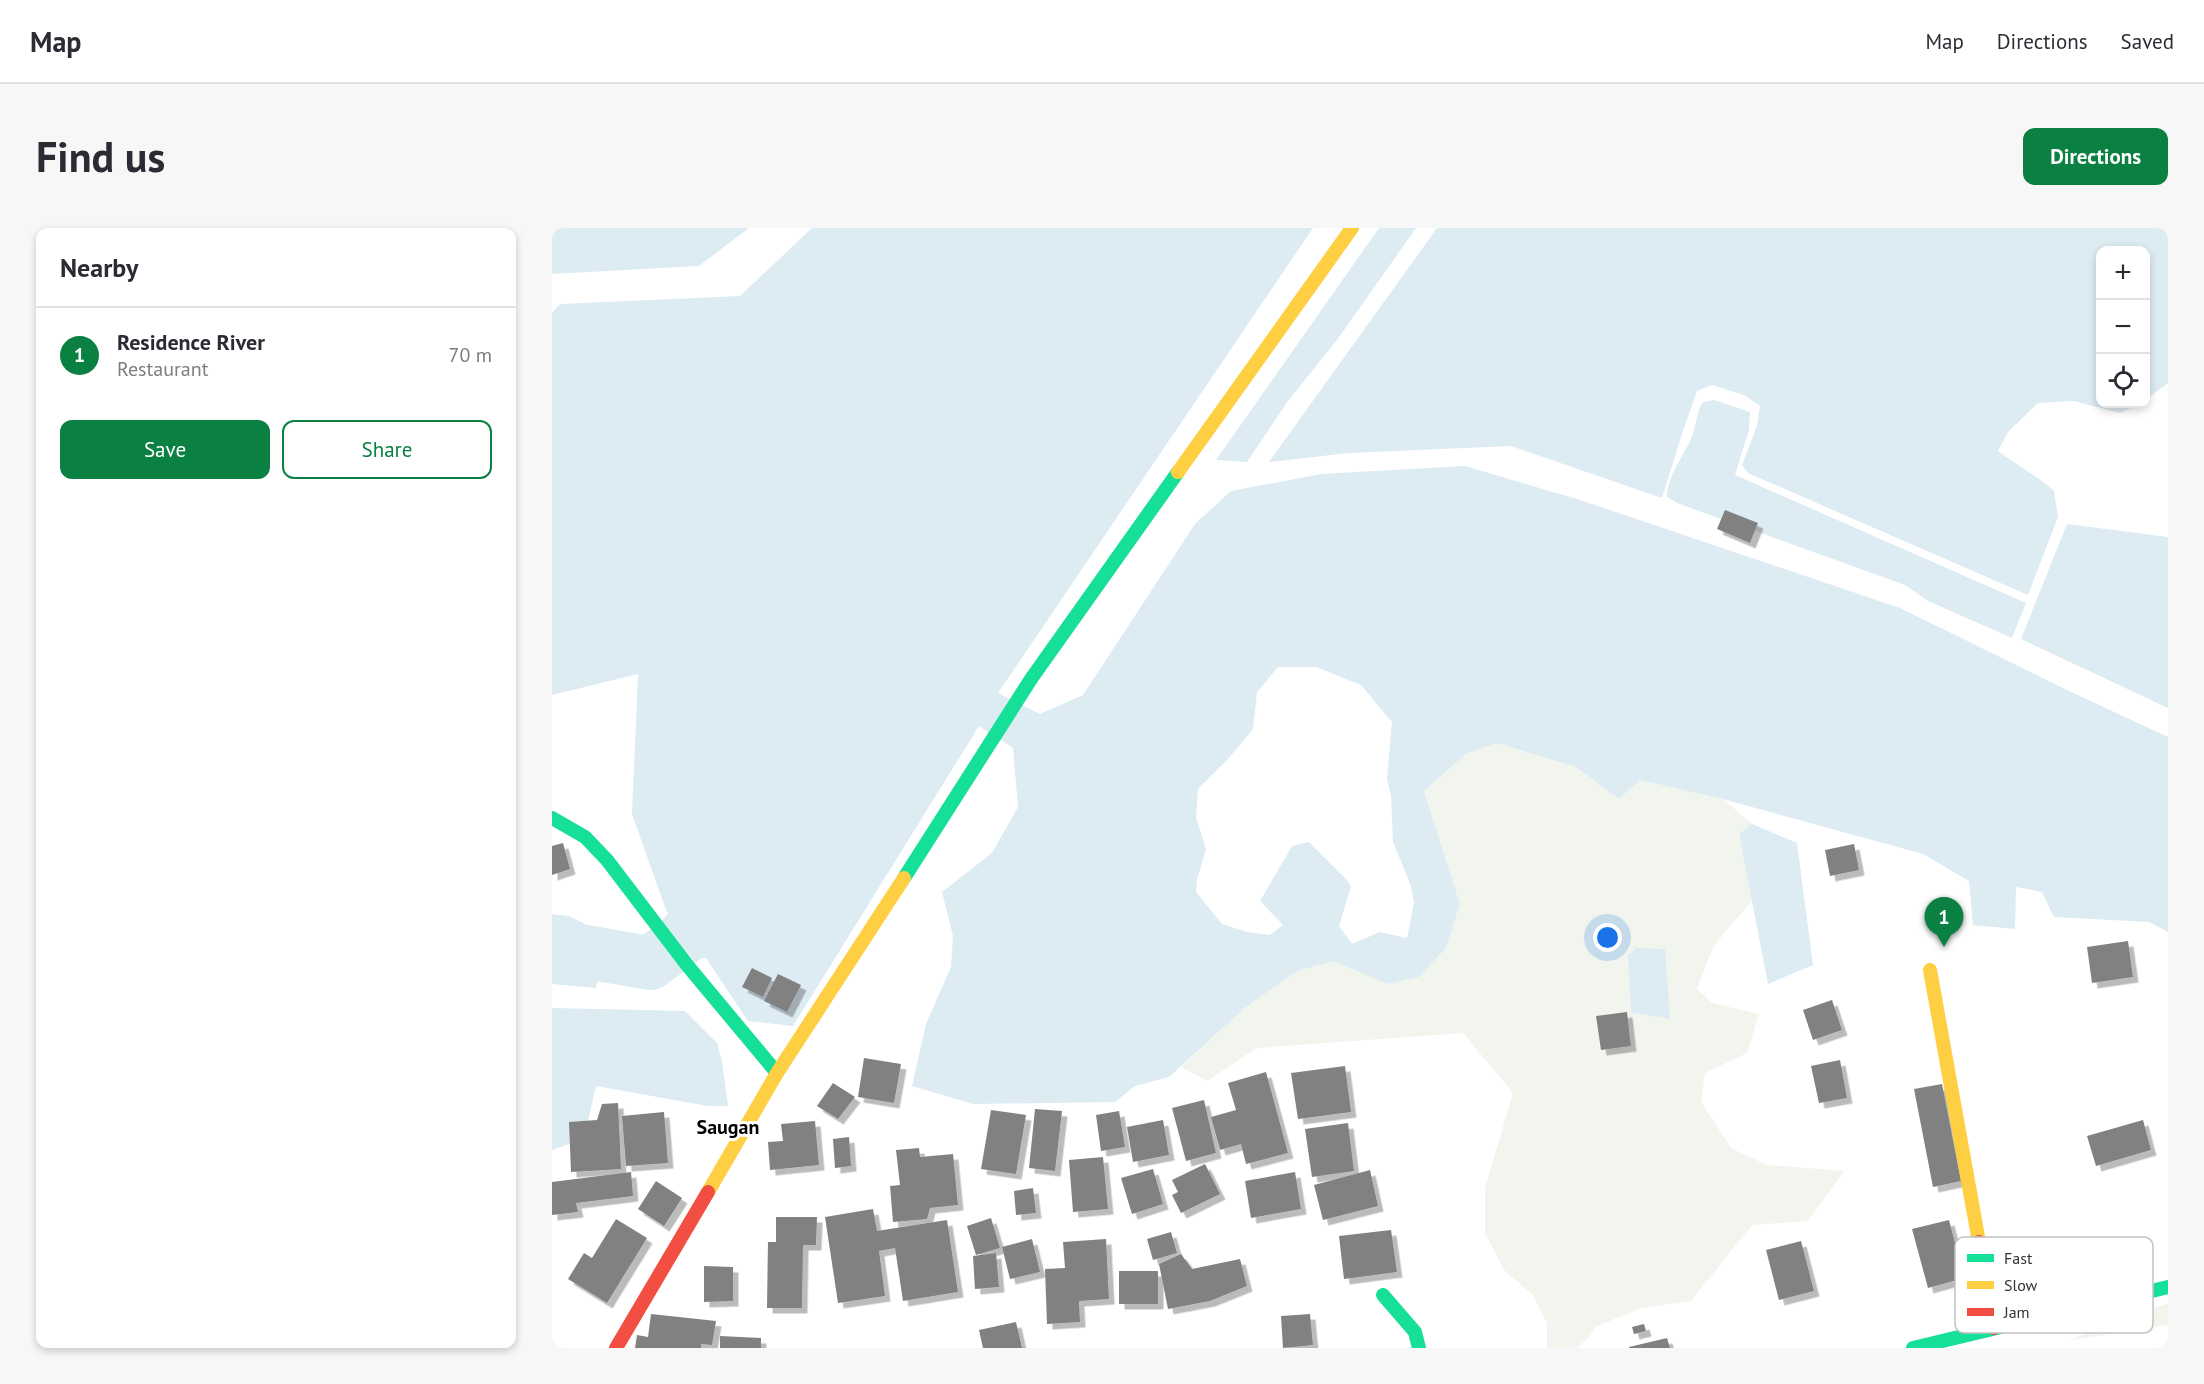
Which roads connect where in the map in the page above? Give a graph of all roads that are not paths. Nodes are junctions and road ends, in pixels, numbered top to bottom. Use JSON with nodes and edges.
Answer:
{"nodes":[{"id":1,"x":1352,"y":228,"type":"edge"},
{"id":2,"x":552,"y":818,"type":"edge"},
{"id":3,"x":1930,"y":970,"type":"dead end"},
{"id":4,"x":777,"y":1073,"type":"junction"},
{"id":5,"x":1978,"y":1237,"type":"edge"},
{"id":6,"x":2168,"y":1287,"type":"edge"},
{"id":7,"x":2153,"y":1291,"type":"edge"},
{"id":8,"x":1383,"y":1295,"type":"dead end"},
{"id":9,"x":1974,"y":1333,"type":"edge"},
{"id":10,"x":616,"y":1348,"type":"edge"},
{"id":11,"x":1419,"y":1348,"type":"edge"},
{"id":12,"x":1913,"y":1348,"type":"edge"}],
"edges":[{"from":1,"to":4,"type":"street"},
{"from":2,"to":4,"type":"street"},
{"from":3,"to":5,"type":"street"},
{"from":4,"to":10,"type":"street"},
{"from":6,"to":7,"type":"street"},
{"from":8,"to":11,"type":"street"},
{"from":9,"to":12,"type":"street"}]}
